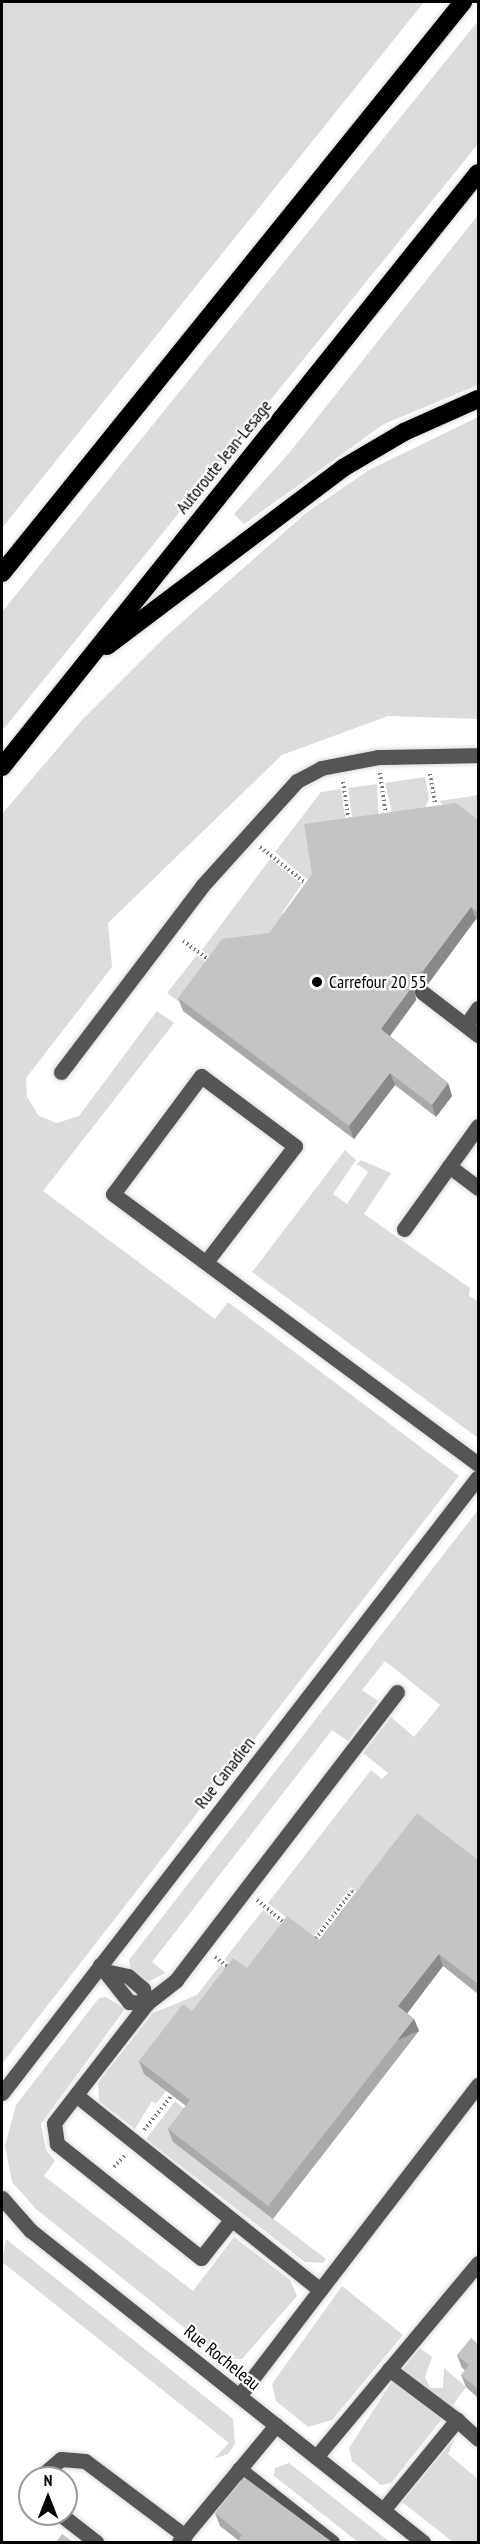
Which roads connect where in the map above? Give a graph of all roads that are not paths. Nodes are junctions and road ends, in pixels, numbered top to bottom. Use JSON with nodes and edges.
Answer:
{"nodes":[{"id":1,"x":463,"y":2,"type":"edge"},
{"id":2,"x":478,"y":173,"type":"edge"},
{"id":3,"x":478,"y":399,"type":"edge"},
{"id":4,"x":2,"y":573,"type":"edge"},
{"id":5,"x":88,"y":659,"type":"junction"},
{"id":6,"x":478,"y":755,"type":"edge"},
{"id":7,"x":2,"y":767,"type":"edge"},
{"id":8,"x":422,"y":992,"type":"dead end"},
{"id":9,"x":478,"y":1008,"type":"edge"},
{"id":10,"x":466,"y":1025,"type":"junction"},
{"id":11,"x":478,"y":1035,"type":"edge"},
{"id":12,"x":61,"y":1072,"type":"dead end"},
{"id":13,"x":478,"y":1126,"type":"edge"},
{"id":14,"x":449,"y":1167,"type":"junction"},
{"id":15,"x":478,"y":1188,"type":"edge"},
{"id":16,"x":404,"y":1229,"type":"dead end"},
{"id":17,"x":206,"y":1262,"type":"junction"},
{"id":18,"x":478,"y":1464,"type":"edge"},
{"id":19,"x":478,"y":1477,"type":"edge"},
{"id":20,"x":397,"y":1692,"type":"dead end"},
{"id":21,"x":104,"y":1969,"type":"junction"},
{"id":22,"x":147,"y":2004,"type":"junction"},
{"id":23,"x":478,"y":2085,"type":"edge"},
{"id":24,"x":2,"y":2093,"type":"edge"},
{"id":25,"x":76,"y":2095,"type":"junction"},
{"id":26,"x":4,"y":2209,"type":"edge"},
{"id":27,"x":231,"y":2220,"type":"junction"},
{"id":28,"x":478,"y":2263,"type":"edge"},
{"id":29,"x":320,"y":2290,"type":"junction"},
{"id":30,"x":389,"y":2369,"type":"junction"},
{"id":31,"x":239,"y":2396,"type":"junction"},
{"id":32,"x":457,"y":2420,"type":"junction"},
{"id":33,"x":276,"y":2425,"type":"junction"},
{"id":34,"x":478,"y":2439,"type":"edge"},
{"id":35,"x":316,"y":2457,"type":"junction"},
{"id":36,"x":52,"y":2466,"type":"edge"},
{"id":37,"x":239,"y":2469,"type":"junction"},
{"id":38,"x":383,"y":2510,"type":"junction"},
{"id":39,"x":75,"y":2526,"type":"edge"},
{"id":40,"x":182,"y":2539,"type":"edge"},
{"id":41,"x":96,"y":2542,"type":"edge"},
{"id":42,"x":332,"y":2542,"type":"edge"},
{"id":43,"x":423,"y":2542,"type":"edge"}],
"edges":[{"from":1,"to":4,"type":"highway"},
{"from":2,"to":5,"type":"highway","name":"Autoroute Jean-Lesage"},
{"from":3,"to":5,"type":"highway"},
{"from":5,"to":7,"type":"highway","name":"Autoroute Jean-Lesage"},
{"from":6,"to":12,"type":"street"},
{"from":8,"to":10,"type":"street"},
{"from":9,"to":10,"type":"street"},
{"from":10,"to":11,"type":"street"},
{"from":13,"to":14,"type":"street"},
{"from":14,"to":15,"type":"street"},
{"from":14,"to":16,"type":"street"},
{"from":17,"to":17,"type":"street"},
{"from":17,"to":18,"type":"street"},
{"from":19,"to":21,"type":"street","name":"Rue Canadien"},
{"from":20,"to":22,"type":"street"},
{"from":21,"to":22,"type":"street"},
{"from":21,"to":24,"type":"street","name":"Rue Canadien"},
{"from":22,"to":25,"type":"street"},
{"from":23,"to":29,"type":"street"},
{"from":25,"to":27,"type":"street"},
{"from":25,"to":27,"type":"street"},
{"from":26,"to":31,"type":"street","name":"Rue Rocheleau"},
{"from":27,"to":29,"type":"street"},
{"from":28,"to":30,"type":"street"},
{"from":29,"to":31,"type":"street"},
{"from":30,"to":32,"type":"street"},
{"from":30,"to":35,"type":"street"},
{"from":31,"to":33,"type":"street","name":"Rue Rocheleau"},
{"from":32,"to":34,"type":"street"},
{"from":32,"to":38,"type":"street"},
{"from":33,"to":35,"type":"street","name":"Rue Rocheleau"},
{"from":33,"to":37,"type":"street"},
{"from":35,"to":38,"type":"street","name":"Rue Rocheleau"},
{"from":36,"to":40,"type":"street"},
{"from":37,"to":40,"type":"street"},
{"from":37,"to":42,"type":"street"},
{"from":38,"to":43,"type":"street","name":"Rue Rocheleau"},
{"from":39,"to":41,"type":"street"}]}
